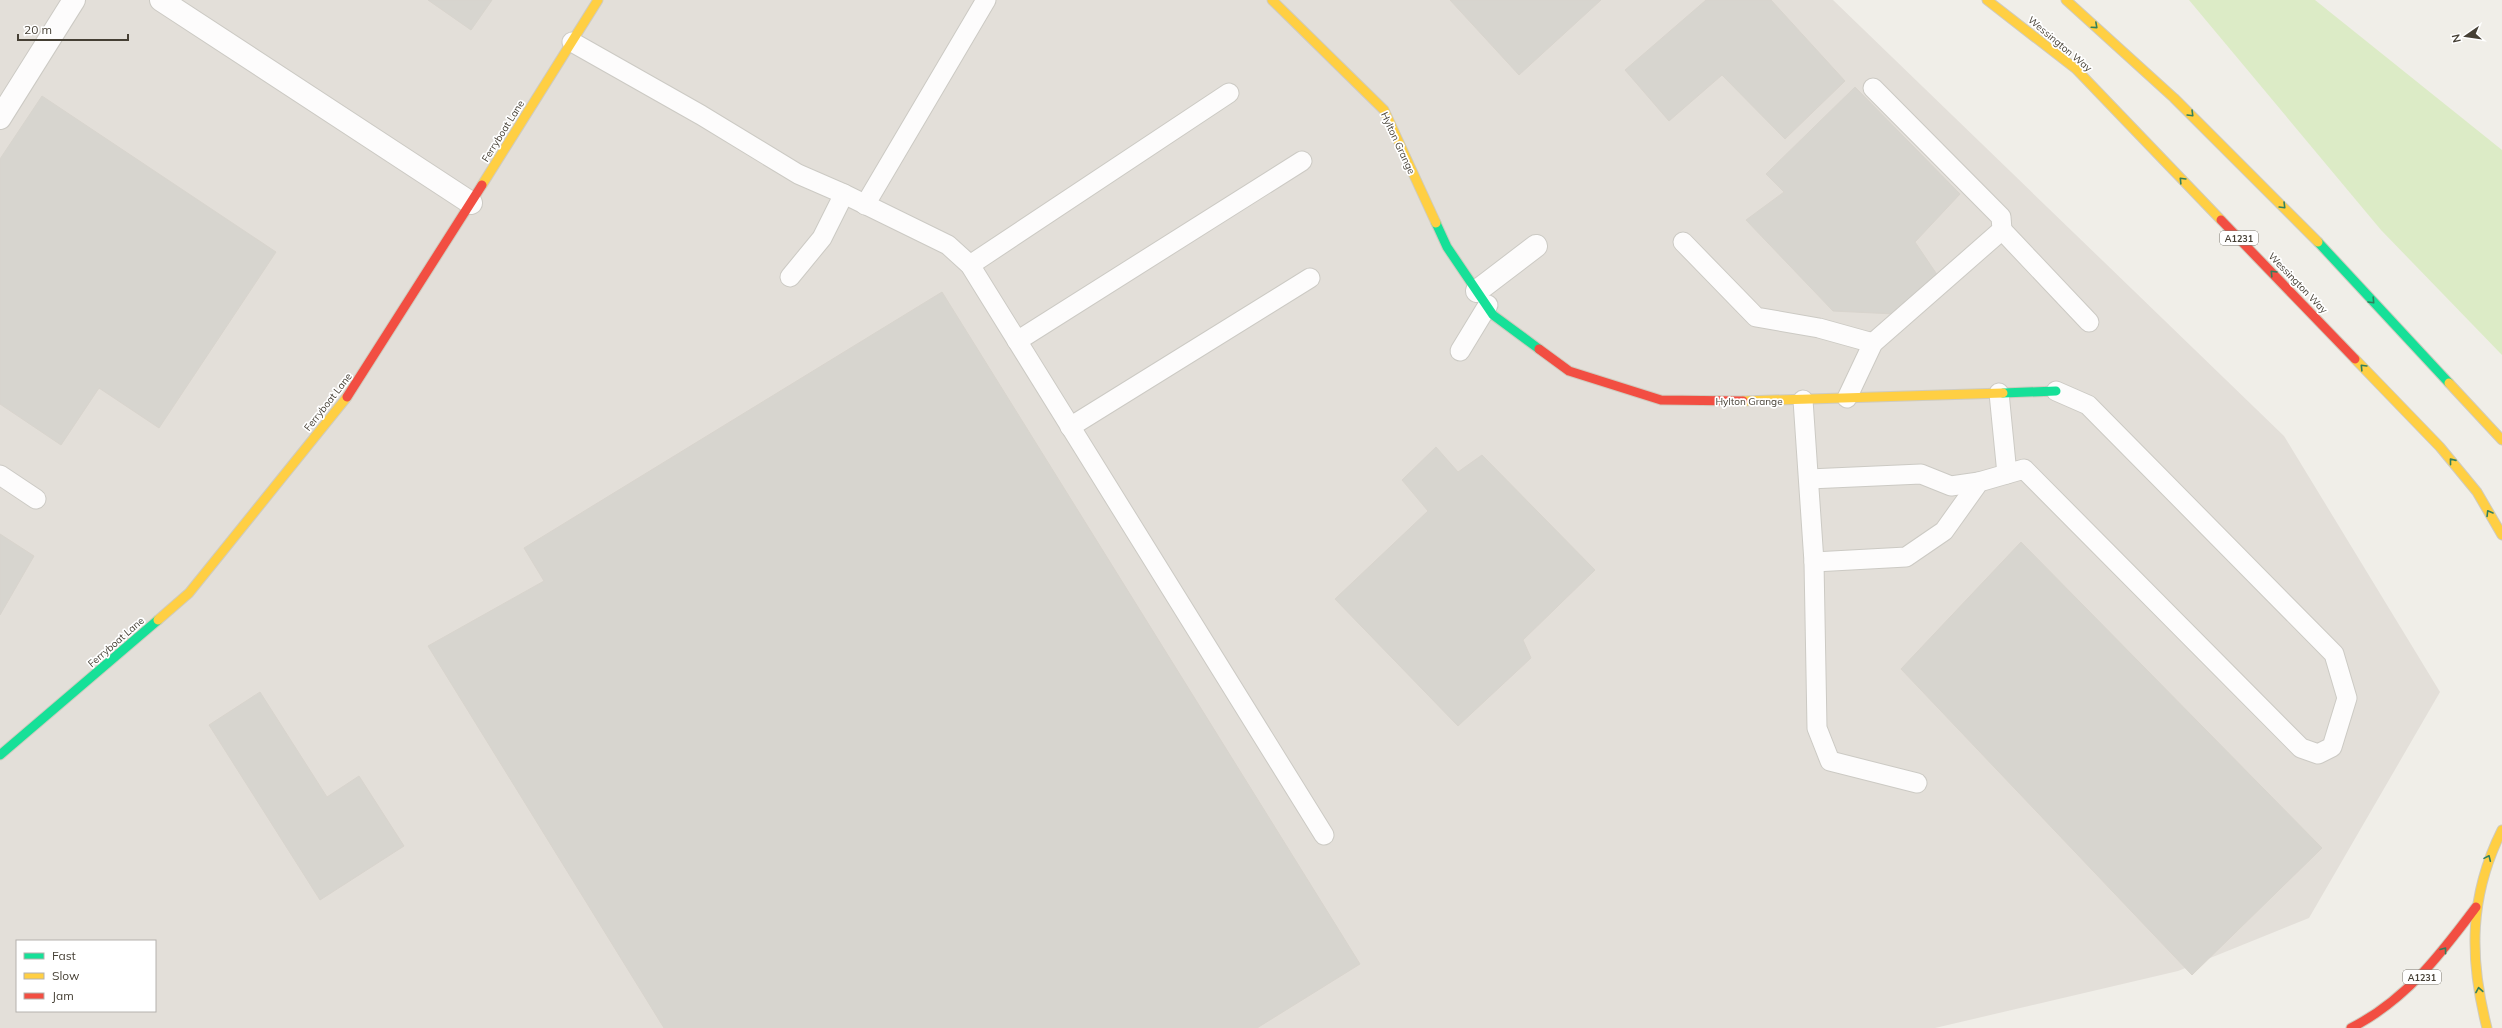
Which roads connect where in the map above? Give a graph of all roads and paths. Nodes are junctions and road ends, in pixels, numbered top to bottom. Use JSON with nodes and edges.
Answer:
{"nodes":[{"id":1,"x":74,"y":0,"type":"edge"},
{"id":2,"x":161,"y":0,"type":"edge"},
{"id":3,"x":598,"y":0,"type":"edge"},
{"id":4,"x":1272,"y":0,"type":"edge"},
{"id":5,"x":1987,"y":0,"type":"edge"},
{"id":6,"x":2066,"y":0,"type":"edge"},
{"id":7,"x":980,"y":2,"type":"edge"},
{"id":8,"x":572,"y":42,"type":"junction"},
{"id":9,"x":1873,"y":88,"type":"dead end"},
{"id":10,"x":1229,"y":93,"type":"dead end"},
{"id":11,"x":0,"y":118,"type":"edge"},
{"id":12,"x":1302,"y":161,"type":"dead end"},
{"id":13,"x":844,"y":194,"type":"junction"},
{"id":14,"x":471,"y":202,"type":"junction"},
{"id":15,"x":864,"y":205,"type":"junction"},
{"id":16,"x":2002,"y":230,"type":"junction"},
{"id":17,"x":1683,"y":242,"type":"dead end"},
{"id":18,"x":1536,"y":246,"type":"dead end"},
{"id":19,"x":970,"y":265,"type":"junction"},
{"id":20,"x":790,"y":277,"type":"dead end"},
{"id":21,"x":1310,"y":278,"type":"dead end"},
{"id":22,"x":1482,"y":298,"type":"junction"},
{"id":23,"x":2089,"y":322,"type":"dead end"},
{"id":24,"x":1017,"y":341,"type":"junction"},
{"id":25,"x":1873,"y":343,"type":"junction"},
{"id":26,"x":1460,"y":351,"type":"dead end"},
{"id":27,"x":2056,"y":391,"type":"joint"},
{"id":28,"x":1999,"y":393,"type":"junction"},
{"id":29,"x":1847,"y":398,"type":"junction"},
{"id":30,"x":1803,"y":400,"type":"junction"},
{"id":31,"x":1070,"y":427,"type":"junction"},
{"id":32,"x":2502,"y":440,"type":"edge"},
{"id":33,"x":2007,"y":474,"type":"junction"},
{"id":34,"x":0,"y":475,"type":"edge"},
{"id":35,"x":1810,"y":479,"type":"junction"},
{"id":36,"x":1978,"y":482,"type":"junction"},
{"id":37,"x":36,"y":499,"type":"dead end"},
{"id":38,"x":2502,"y":535,"type":"edge"},
{"id":39,"x":1814,"y":562,"type":"junction"},
{"id":40,"x":0,"y":755,"type":"edge"},
{"id":41,"x":1917,"y":783,"type":"dead end"},
{"id":42,"x":2502,"y":818,"type":"edge"},
{"id":43,"x":2500,"y":834,"type":"edge"},
{"id":44,"x":1324,"y":835,"type":"dead end"},
{"id":45,"x":2476,"y":907,"type":"junction"},
{"id":46,"x":2351,"y":1028,"type":"edge"},
{"id":47,"x":2487,"y":1028,"type":"edge"}],
"edges":[{"from":1,"to":11,"type":"street"},
{"from":2,"to":14,"type":"street"},
{"from":3,"to":8,"type":"main road","name":"Ferryboat Lane"},
{"from":4,"to":22,"type":"main road","name":"Hylton Grange"},
{"from":38,"to":5,"type":"main road","name":"Wessington Way","number":"A1231","one_way":true},
{"from":6,"to":32,"type":"main road","one_way":true},
{"from":7,"to":15,"type":"lane"},
{"from":8,"to":13,"type":"lane"},
{"from":8,"to":14,"type":"main road","name":"Ferryboat Lane"},
{"from":9,"to":16,"type":"lane"},
{"from":10,"to":19,"type":"lane"},
{"from":12,"to":24,"type":"lane"},
{"from":13,"to":15,"type":"lane"},
{"from":13,"to":20,"type":"lane"},
{"from":14,"to":40,"type":"main road","name":"Ferryboat Lane"},
{"from":15,"to":19,"type":"lane"},
{"from":16,"to":23,"type":"lane"},
{"from":16,"to":25,"type":"lane"},
{"from":17,"to":25,"type":"lane"},
{"from":18,"to":22,"type":"street"},
{"from":19,"to":24,"type":"lane"},
{"from":21,"to":31,"type":"lane"},
{"from":22,"to":26,"type":"lane"},
{"from":22,"to":30,"type":"main road","name":"Hylton Grange"},
{"from":24,"to":31,"type":"lane"},
{"from":25,"to":29,"type":"lane"},
{"from":27,"to":28,"type":"main road","name":"Hylton Grange"},
{"from":27,"to":33,"type":"lane"},
{"from":28,"to":29,"type":"main road","name":"Hylton Grange"},
{"from":28,"to":33,"type":"lane"},
{"from":29,"to":30,"type":"main road","name":"Hylton Grange"},
{"from":30,"to":35,"type":"lane"},
{"from":31,"to":44,"type":"lane"},
{"from":33,"to":36,"type":"lane"},
{"from":34,"to":37,"type":"lane"},
{"from":35,"to":36,"type":"lane"},
{"from":35,"to":39,"type":"lane"},
{"from":36,"to":39,"type":"lane"},
{"from":39,"to":41,"type":"lane"},
{"from":42,"to":43,"type":"main road","number":"A1231"},
{"from":45,"to":43,"type":"main road","number":"A1231","one_way":true},
{"from":46,"to":45,"type":"main road","number":"A1231","one_way":true},
{"from":47,"to":45,"type":"main road","number":"A1231","one_way":true}]}
